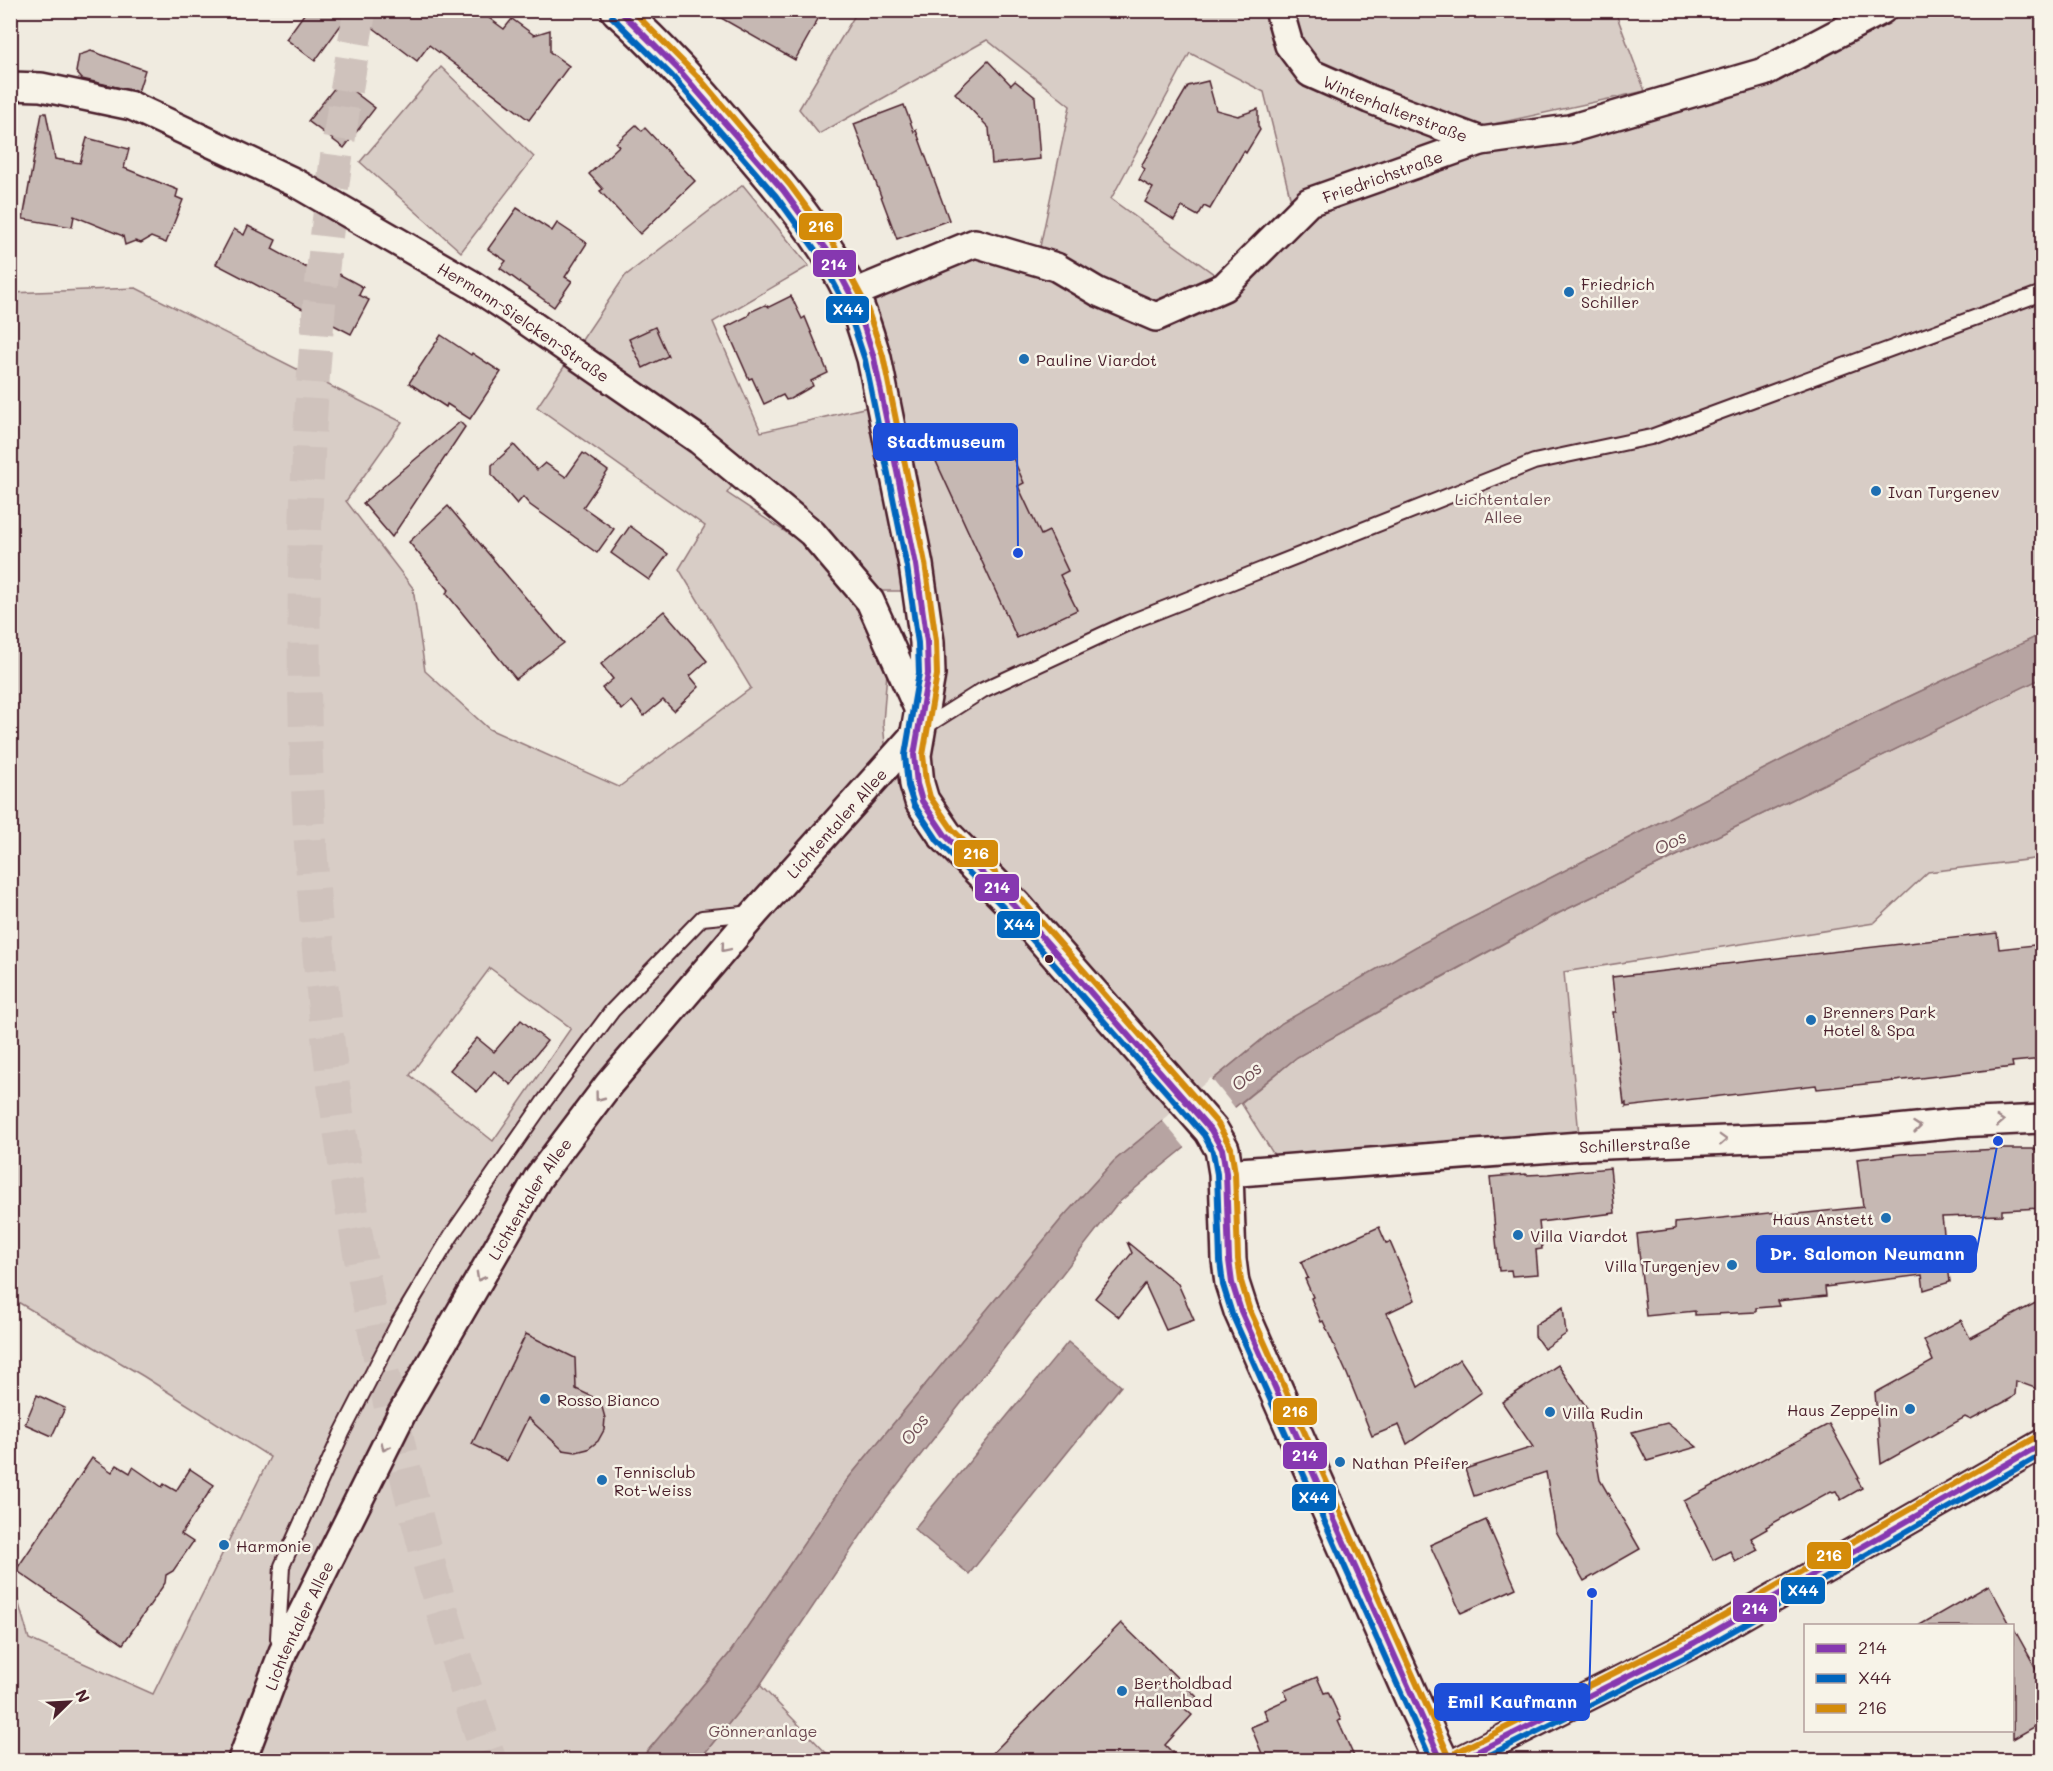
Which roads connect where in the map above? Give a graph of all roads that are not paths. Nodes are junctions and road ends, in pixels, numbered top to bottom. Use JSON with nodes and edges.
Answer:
{"nodes":[{"id":1,"x":618,"y":10,"type":"edge"},
{"id":2,"x":1280,"y":10,"type":"edge"},
{"id":3,"x":1882,"y":10,"type":"edge"},
{"id":4,"x":10,"y":86,"type":"edge"},
{"id":5,"x":1481,"y":141,"type":"junction"},
{"id":6,"x":2043,"y":293,"type":"edge"},
{"id":7,"x":852,"y":294,"type":"junction"},
{"id":8,"x":919,"y":723,"type":"junction"},
{"id":9,"x":755,"y":913,"type":"junction"},
{"id":10,"x":2043,"y":1119,"type":"edge"},
{"id":11,"x":1226,"y":1173,"type":"junction"},
{"id":12,"x":2043,"y":1444,"type":"edge"},
{"id":13,"x":283,"y":1653,"type":"junction"},
{"id":14,"x":242,"y":1761,"type":"edge"},
{"id":15,"x":1442,"y":1761,"type":"edge"},
{"id":16,"x":1461,"y":1761,"type":"edge"}],
"edges":[{"from":1,"to":7,"type":"main road"},
{"from":2,"to":5,"type":"street","name":"Winterhalterstraße"},
{"from":3,"to":5,"type":"street","name":"Friedrichstraße"},
{"from":4,"to":8,"type":"street","name":"Hermann-Sielcken-Straße"},
{"from":5,"to":7,"type":"street","name":"Friedrichstraße"},
{"from":6,"to":8,"type":"lane","name":"Lichtentaler Allee"},
{"from":7,"to":8,"type":"main road"},
{"from":8,"to":9,"type":"street","name":"Lichtentaler Allee"},
{"from":8,"to":11,"type":"main road"},
{"from":9,"to":13,"type":"street","name":"Lichtentaler Allee","one_way":true},
{"from":9,"to":13,"type":"lane"},
{"from":11,"to":10,"type":"street","name":"Schillerstraße","one_way":true},
{"from":11,"to":15,"type":"main road"},
{"from":12,"to":16,"type":"street"},
{"from":13,"to":14,"type":"street","name":"Lichtentaler Allee"}]}
